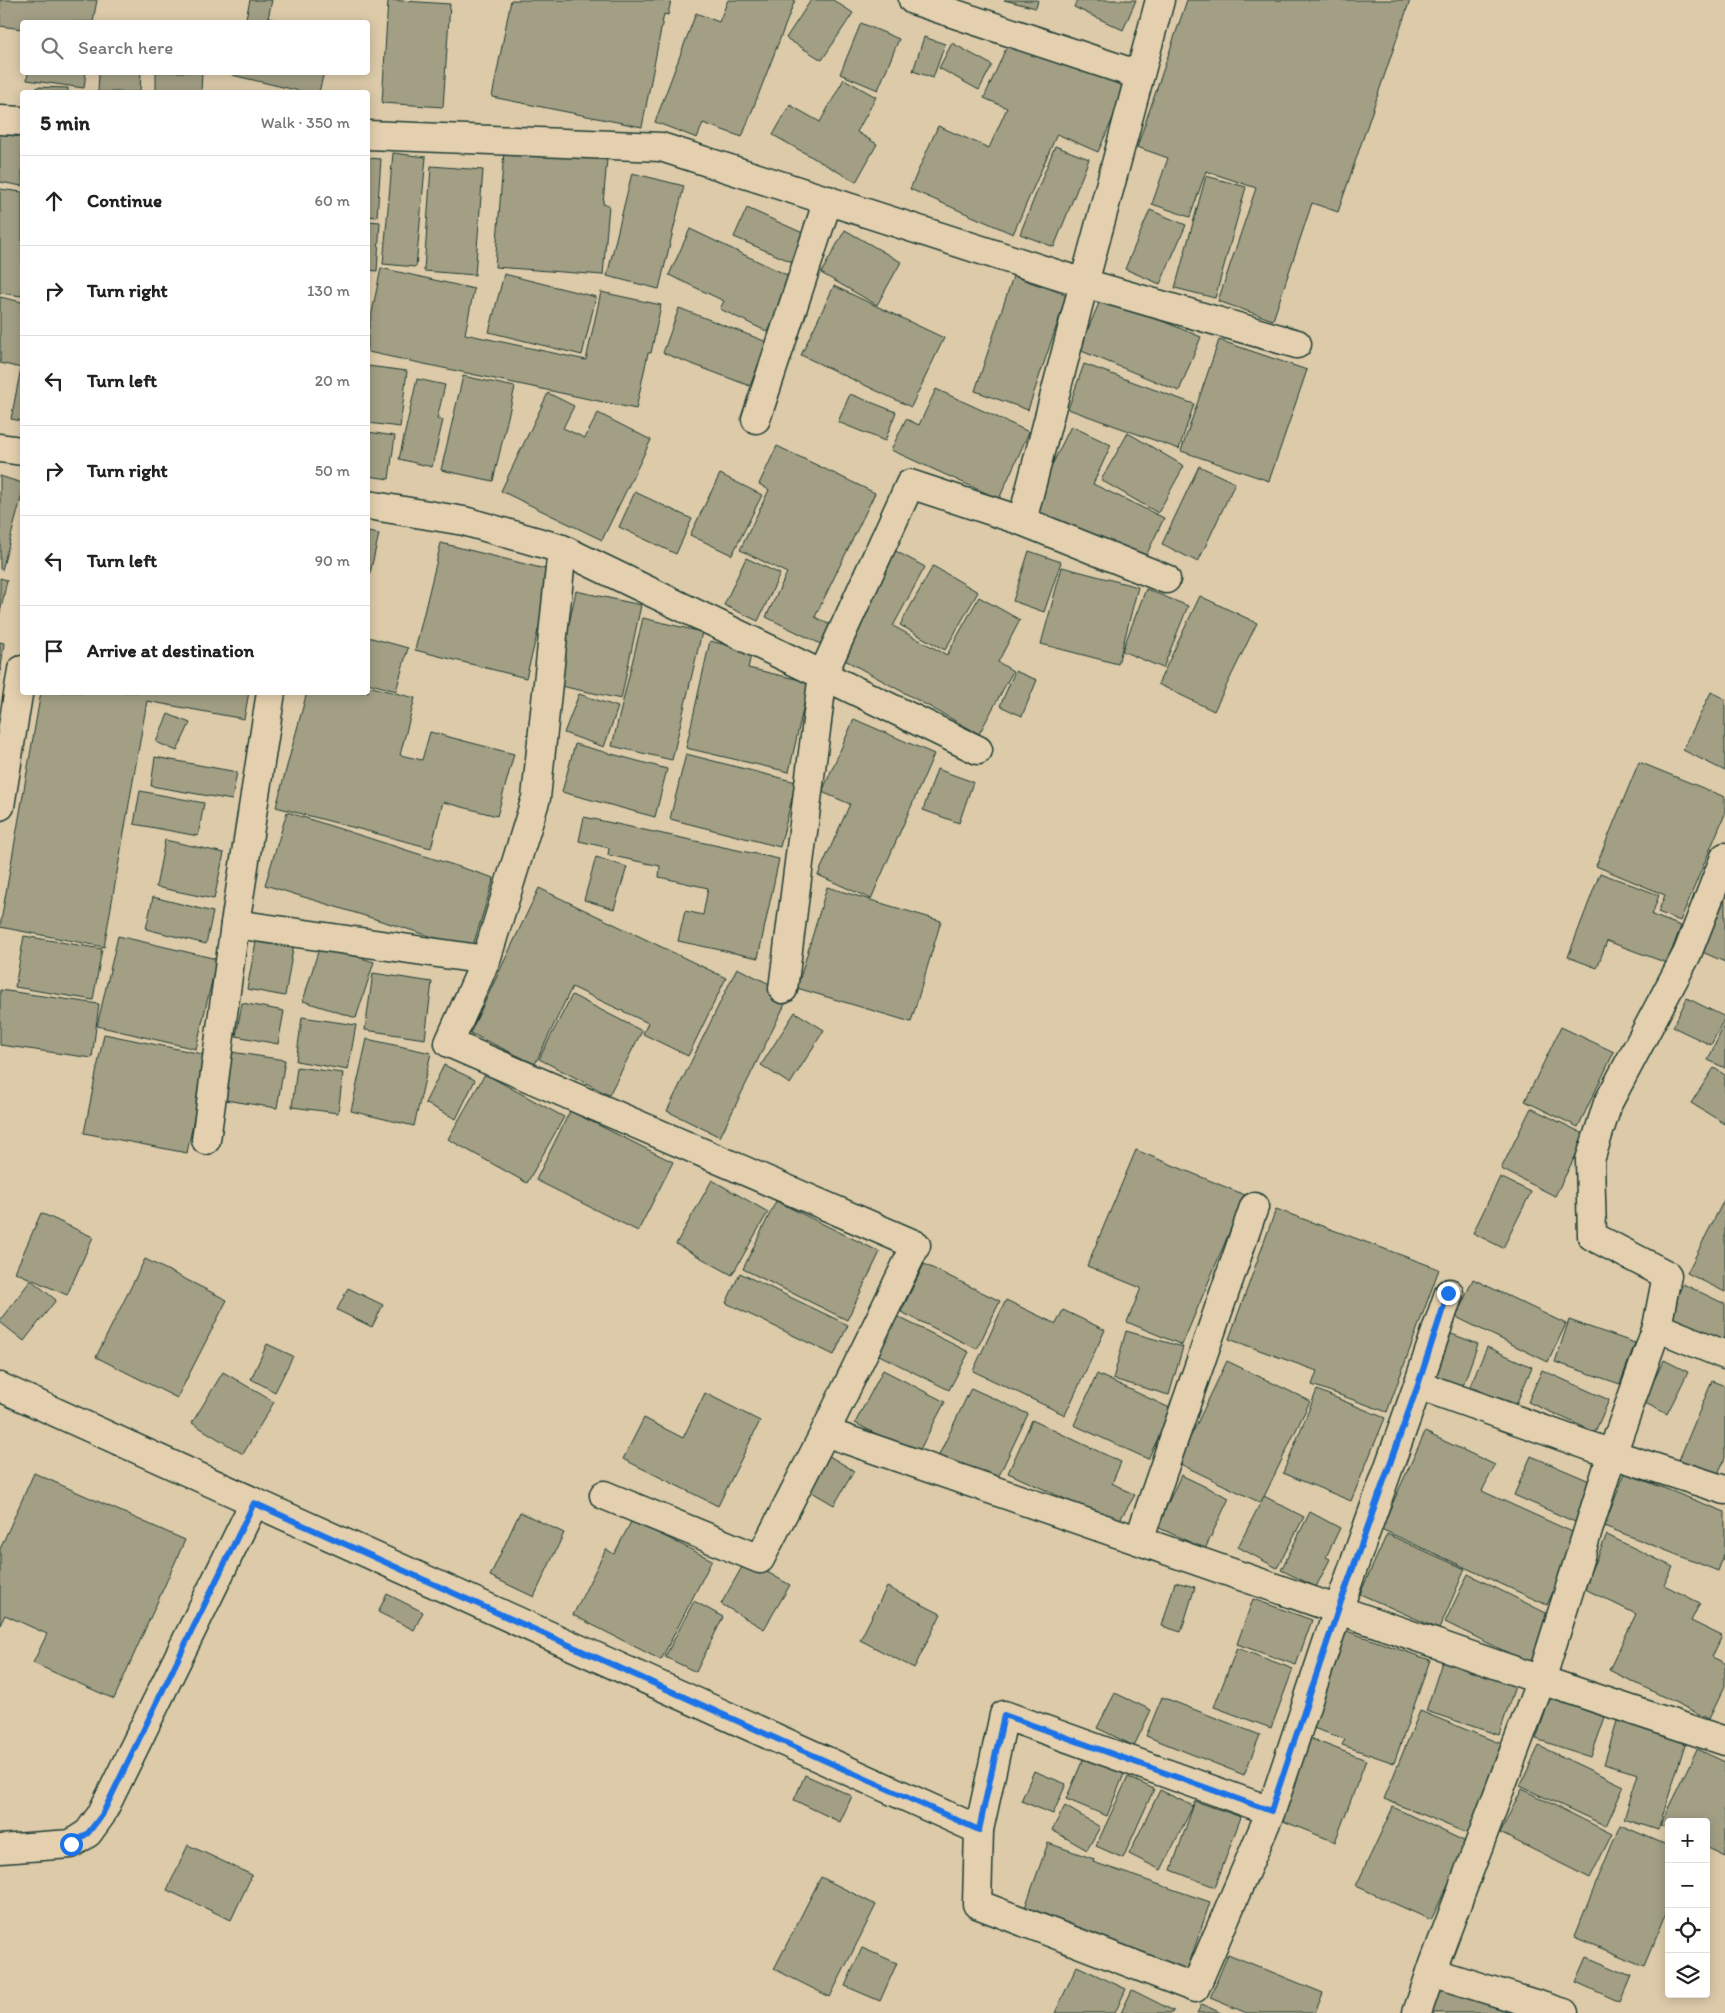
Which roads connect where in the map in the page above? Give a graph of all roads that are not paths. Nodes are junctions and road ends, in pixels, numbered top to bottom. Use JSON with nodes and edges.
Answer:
{"nodes":[{"id":1,"x":913,"y":0,"type":"edge"},
{"id":2,"x":1160,"y":0,"type":"edge"},
{"id":3,"x":1140,"y":75,"type":"junction"},
{"id":4,"x":0,"y":120,"type":"edge"},
{"id":5,"x":20,"y":121,"type":"edge"},
{"id":6,"x":370,"y":135,"type":"edge"},
{"id":7,"x":828,"y":200,"type":"junction"},
{"id":8,"x":1084,"y":283,"type":"junction"},
{"id":9,"x":1297,"y":344,"type":"dead end"},
{"id":10,"x":756,"y":419,"type":"dead end"},
{"id":11,"x":0,"y":448,"type":"edge"},
{"id":12,"x":20,"y":451,"type":"edge"},
{"id":13,"x":370,"y":505,"type":"edge"},
{"id":14,"x":1022,"y":521,"type":"junction"},
{"id":15,"x":562,"y":549,"type":"junction"},
{"id":16,"x":1166,"y":579,"type":"dead end"},
{"id":17,"x":823,"y":674,"type":"junction"},
{"id":18,"x":20,"y":682,"type":"edge"},
{"id":19,"x":271,"y":695,"type":"edge"},
{"id":20,"x":978,"y":750,"type":"dead end"},
{"id":21,"x":0,"y":806,"type":"edge"},
{"id":22,"x":1725,"y":857,"type":"edge"},
{"id":23,"x":235,"y":924,"type":"junction"},
{"id":24,"x":486,"y":960,"type":"junction"},
{"id":25,"x":783,"y":989,"type":"dead end"},
{"id":26,"x":206,"y":1140,"type":"dead end"},
{"id":27,"x":1254,"y":1207,"type":"dead end"},
{"id":28,"x":1448,"y":1293,"type":"dead end"},
{"id":29,"x":1657,"y":1327,"type":"junction"},
{"id":30,"x":1725,"y":1355,"type":"edge"},
{"id":31,"x":1418,"y":1385,"type":"junction"},
{"id":32,"x":0,"y":1387,"type":"edge"},
{"id":33,"x":825,"y":1432,"type":"junction"},
{"id":34,"x":1612,"y":1454,"type":"junction"},
{"id":35,"x":1725,"y":1490,"type":"edge"},
{"id":36,"x":604,"y":1495,"type":"dead end"},
{"id":37,"x":254,"y":1503,"type":"junction"},
{"id":38,"x":1139,"y":1540,"type":"junction"},
{"id":39,"x":1338,"y":1610,"type":"junction"},
{"id":40,"x":1541,"y":1680,"type":"junction"},
{"id":41,"x":1725,"y":1741,"type":"edge"},
{"id":42,"x":1271,"y":1811,"type":"junction"},
{"id":43,"x":979,"y":1830,"type":"junction"},
{"id":44,"x":0,"y":1849,"type":"edge"},
{"id":45,"x":1431,"y":1972,"type":"junction"},
{"id":46,"x":1417,"y":2013,"type":"edge"},
{"id":47,"x":1564,"y":2013,"type":"edge"}],
"edges":[{"from":1,"to":3,"type":"street"},
{"from":2,"to":3,"type":"street"},
{"from":3,"to":8,"type":"street"},
{"from":4,"to":5,"type":"street"},
{"from":6,"to":7,"type":"street"},
{"from":7,"to":8,"type":"street"},
{"from":7,"to":10,"type":"street"},
{"from":8,"to":9,"type":"street"},
{"from":8,"to":14,"type":"street"},
{"from":11,"to":12,"type":"street"},
{"from":13,"to":15,"type":"street"},
{"from":14,"to":16,"type":"street"},
{"from":14,"to":17,"type":"street"},
{"from":15,"to":17,"type":"street"},
{"from":15,"to":24,"type":"street"},
{"from":17,"to":20,"type":"street"},
{"from":17,"to":25,"type":"street"},
{"from":18,"to":21,"type":"street"},
{"from":19,"to":23,"type":"street"},
{"from":22,"to":29,"type":"street"},
{"from":23,"to":24,"type":"street"},
{"from":23,"to":26,"type":"street"},
{"from":24,"to":33,"type":"street"},
{"from":27,"to":38,"type":"street"},
{"from":28,"to":31,"type":"street"},
{"from":29,"to":30,"type":"street"},
{"from":29,"to":34,"type":"street"},
{"from":31,"to":34,"type":"street"},
{"from":31,"to":39,"type":"street"},
{"from":32,"to":37,"type":"street"},
{"from":33,"to":36,"type":"street"},
{"from":33,"to":38,"type":"street"},
{"from":34,"to":35,"type":"street"},
{"from":34,"to":40,"type":"street"},
{"from":37,"to":43,"type":"street"},
{"from":37,"to":44,"type":"street"},
{"from":38,"to":39,"type":"street"},
{"from":39,"to":40,"type":"street"},
{"from":39,"to":42,"type":"street"},
{"from":40,"to":41,"type":"street"},
{"from":40,"to":45,"type":"street"},
{"from":42,"to":43,"type":"street"},
{"from":42,"to":43,"type":"street"},
{"from":45,"to":46,"type":"street"},
{"from":45,"to":47,"type":"street"}]}
